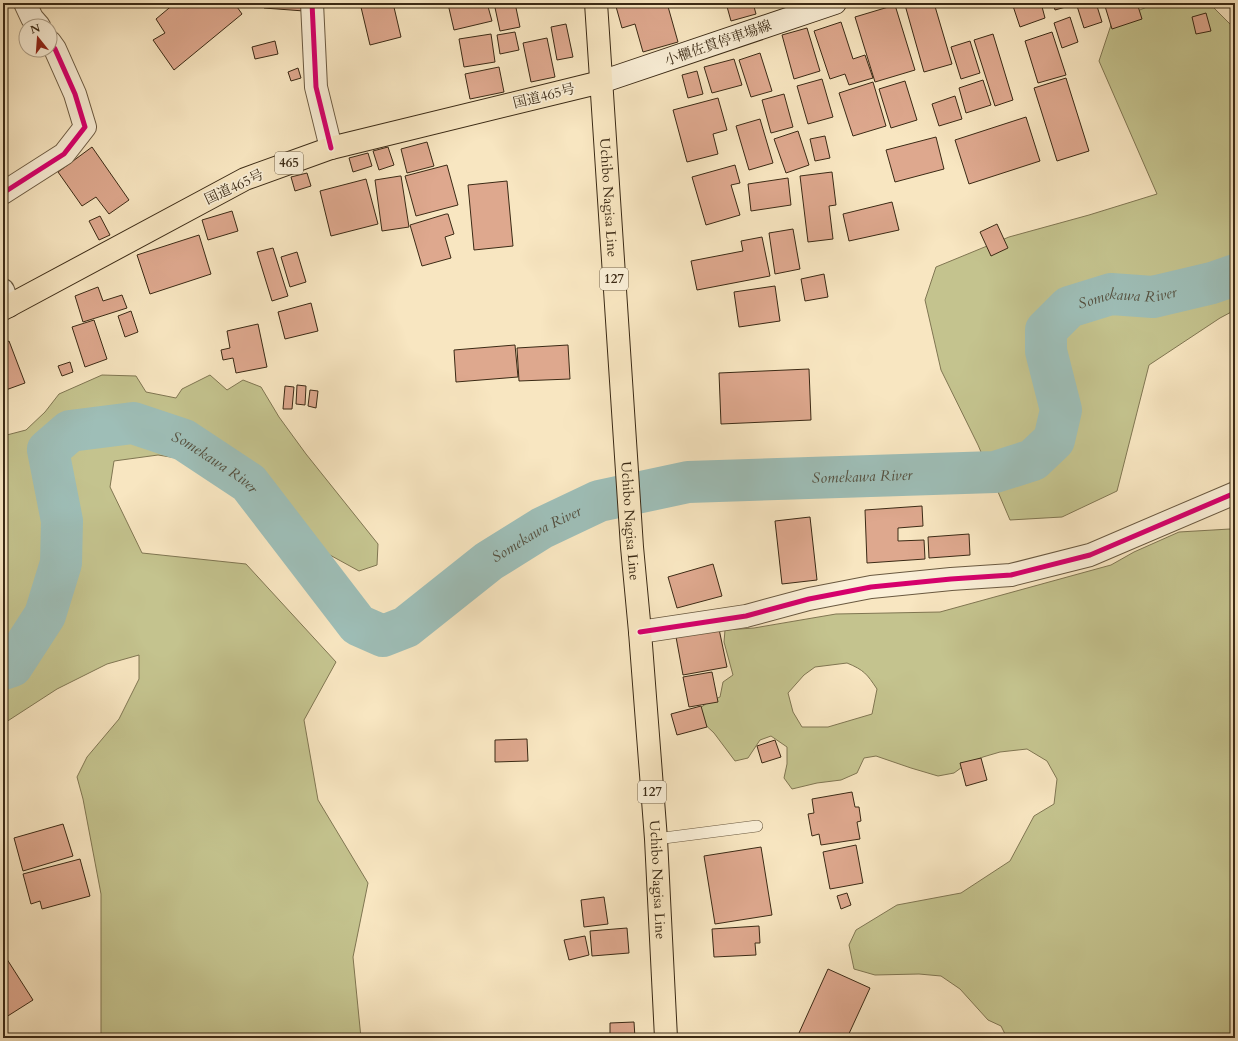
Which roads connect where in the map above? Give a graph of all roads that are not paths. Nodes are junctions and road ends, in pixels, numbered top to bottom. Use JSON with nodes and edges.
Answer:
{"nodes":[{"id":1,"x":25,"y":3,"type":"edge"},
{"id":2,"x":312,"y":3,"type":"edge"},
{"id":3,"x":596,"y":3,"type":"edge"},
{"id":4,"x":835,"y":3,"type":"edge"},
{"id":5,"x":32,"y":18,"type":"edge"},
{"id":6,"x":58,"y":56,"type":"edge"},
{"id":7,"x":601,"y":82,"type":"junction"},
{"id":8,"x":331,"y":148,"type":"junction"},
{"id":9,"x":3,"y":194,"type":"edge"},
{"id":10,"x":5,"y":302,"type":"edge"},
{"id":11,"x":1235,"y":493,"type":"edge"},
{"id":12,"x":640,"y":632,"type":"junction"},
{"id":13,"x":757,"y":826,"type":"dead end"},
{"id":14,"x":656,"y":839,"type":"junction"},
{"id":15,"x":666,"y":1038,"type":"edge"}],
"edges":[{"from":1,"to":5,"type":"street"},
{"from":2,"to":8,"type":"street"},
{"from":3,"to":7,"type":"highway","name":"Uchibo Nagisa Line","number":"127"},
{"from":4,"to":7,"type":"street","name":"小櫃佐貫停車場線"},
{"from":6,"to":9,"type":"street"},
{"from":7,"to":8,"type":"highway","name":"国道465号","number":"465"},
{"from":7,"to":12,"type":"highway","name":"Uchibo Nagisa Line","number":"127"},
{"from":8,"to":10,"type":"highway","name":"国道465号","number":"465"},
{"from":11,"to":12,"type":"street"},
{"from":12,"to":14,"type":"highway","name":"Uchibo Nagisa Line","number":"127"},
{"from":13,"to":14,"type":"lane"},
{"from":14,"to":15,"type":"highway","name":"Uchibo Nagisa Line","number":"127"}]}
